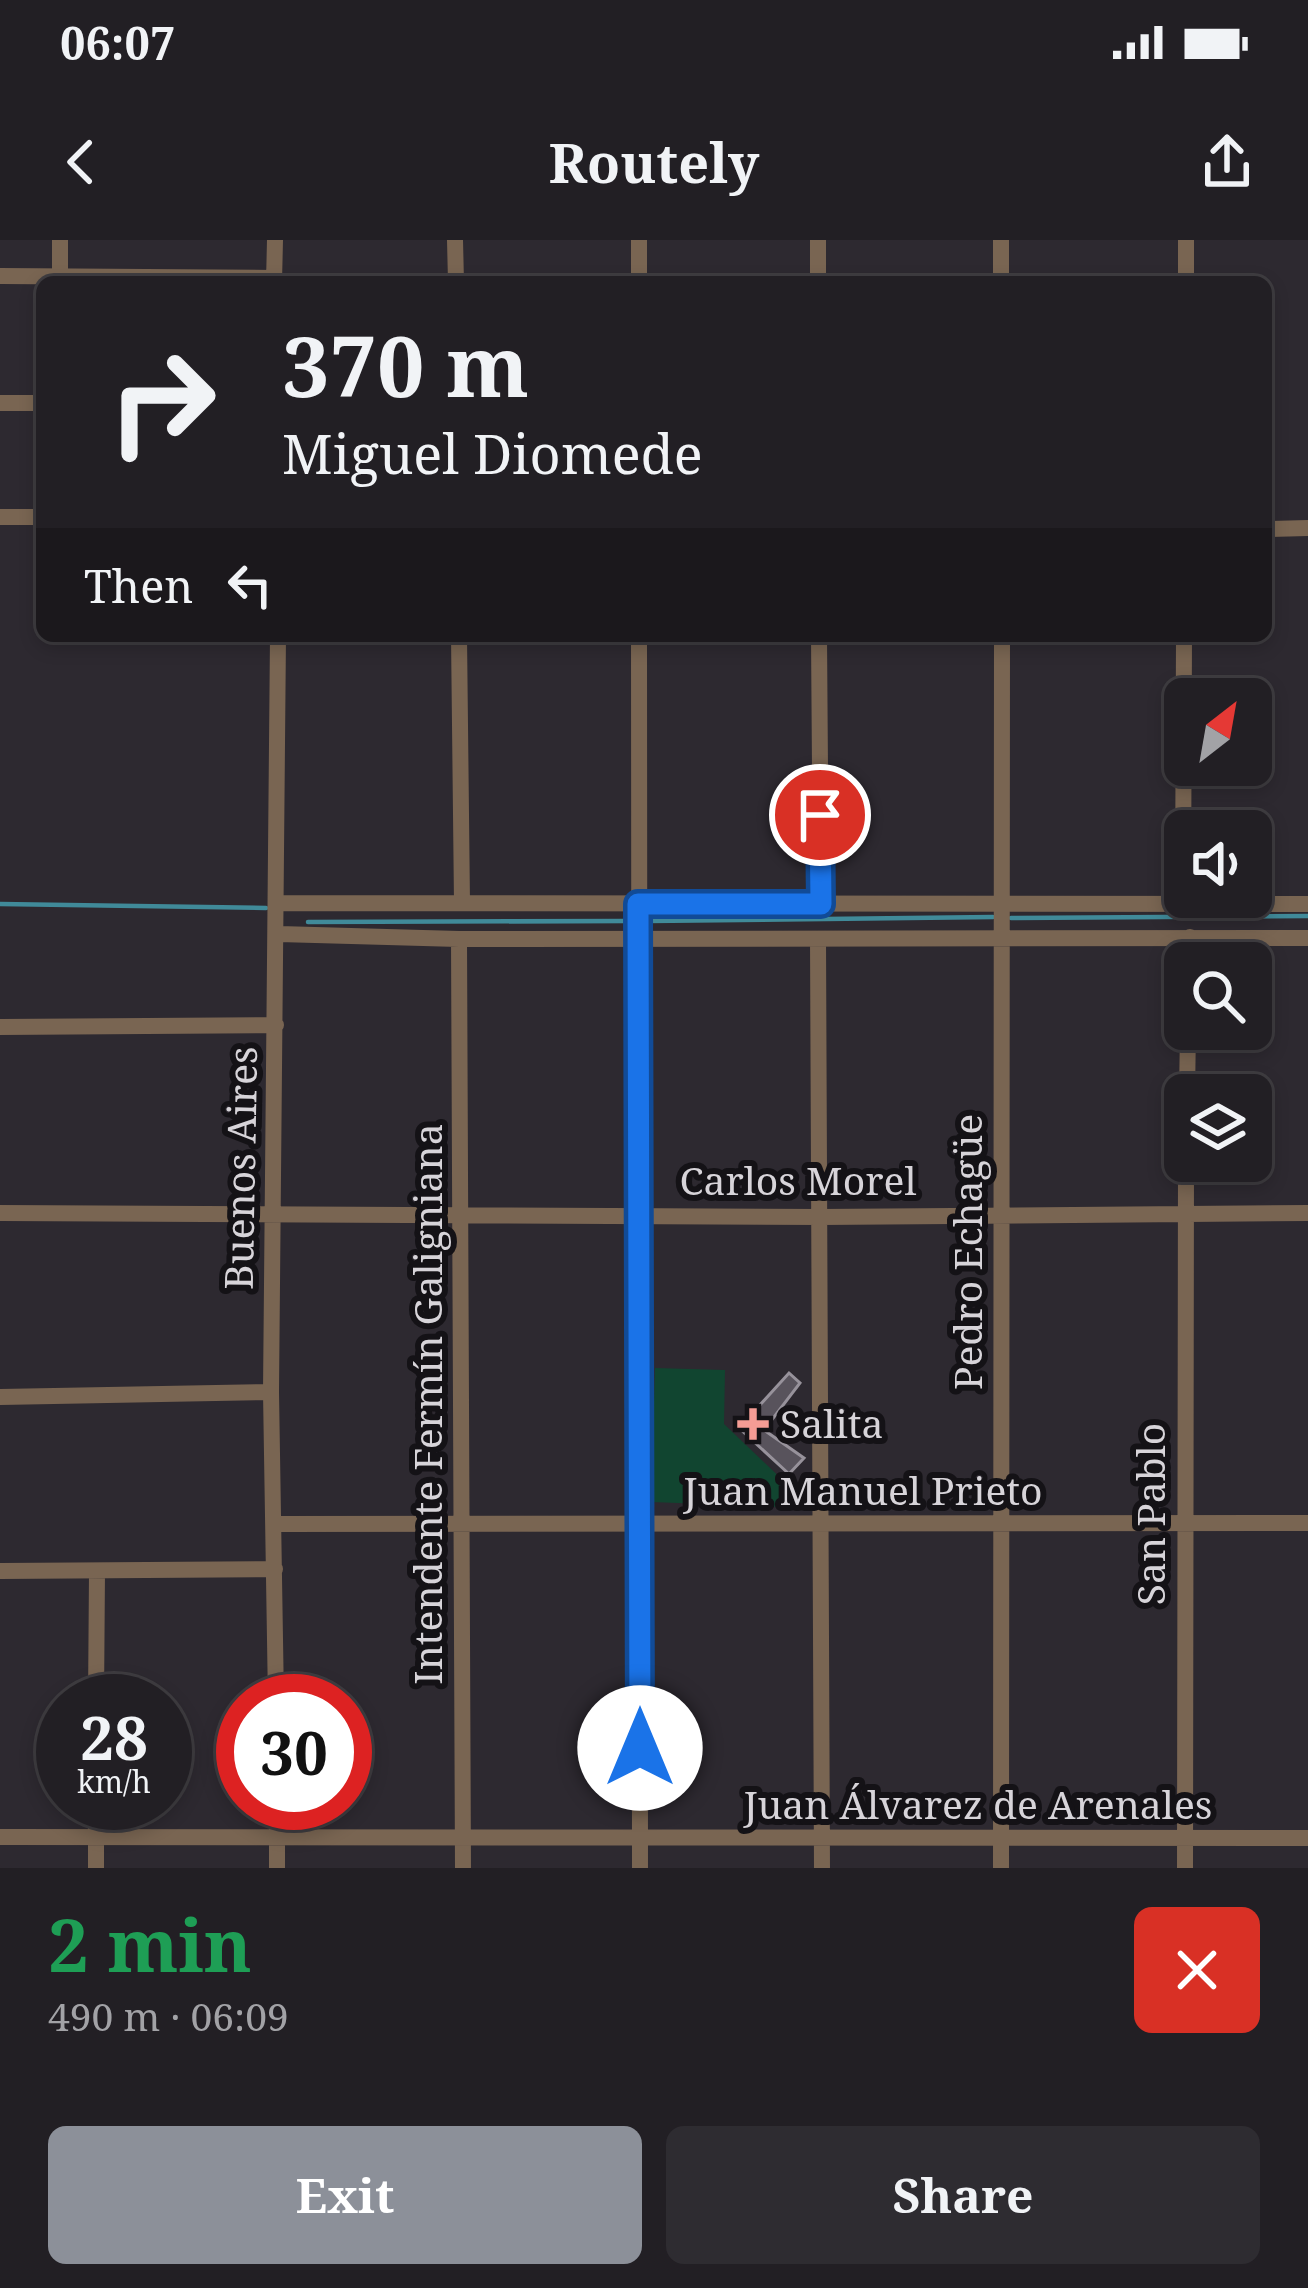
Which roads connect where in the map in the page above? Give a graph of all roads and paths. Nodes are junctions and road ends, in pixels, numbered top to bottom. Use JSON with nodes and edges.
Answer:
{"nodes":[{"id":1,"x":60,"y":240,"type":"edge"},
{"id":2,"x":274,"y":240,"type":"edge"},
{"id":3,"x":455,"y":240,"type":"edge"},
{"id":4,"x":639,"y":240,"type":"edge"},
{"id":5,"x":818,"y":240,"type":"edge"},
{"id":6,"x":1001,"y":240,"type":"edge"},
{"id":7,"x":1186,"y":240,"type":"edge"},
{"id":8,"x":0,"y":276,"type":"edge"},
{"id":9,"x":60,"y":276,"type":"joint"},
{"id":10,"x":274,"y":276,"type":"edge"},
{"id":11,"x":456,"y":276,"type":"edge"},
{"id":12,"x":639,"y":276,"type":"edge"},
{"id":13,"x":818,"y":276,"type":"edge"},
{"id":14,"x":1001,"y":276,"type":"edge"},
{"id":15,"x":1186,"y":276,"type":"edge"},
{"id":16,"x":0,"y":403,"type":"edge"},
{"id":17,"x":36,"y":403,"type":"edge"},
{"id":18,"x":0,"y":517,"type":"edge"},
{"id":19,"x":36,"y":517,"type":"edge"},
{"id":20,"x":1272,"y":529,"type":"edge"},
{"id":21,"x":1308,"y":529,"type":"edge"},
{"id":22,"x":278,"y":642,"type":"edge"},
{"id":23,"x":459,"y":642,"type":"edge"},
{"id":24,"x":639,"y":642,"type":"edge"},
{"id":25,"x":819,"y":642,"type":"edge"},
{"id":26,"x":1002,"y":642,"type":"edge"},
{"id":27,"x":1184,"y":642,"type":"edge"},
{"id":28,"x":1183,"y":810,"type":"edge"},
{"id":29,"x":279,"y":903,"type":"junction"},
{"id":30,"x":462,"y":903,"type":"junction"},
{"id":31,"x":638,"y":904,"type":"junction"},
{"id":32,"x":821,"y":904,"type":"junction"},
{"id":33,"x":1164,"y":904,"type":"edge"},
{"id":34,"x":1272,"y":904,"type":"edge"},
{"id":35,"x":1308,"y":904,"type":"edge"},
{"id":36,"x":1001,"y":905,"type":"junction"},
{"id":37,"x":279,"y":934,"type":"junction"},
{"id":38,"x":1002,"y":937,"type":"junction"},
{"id":39,"x":1190,"y":937,"type":"junction"},
{"id":40,"x":1308,"y":938,"type":"edge"},
{"id":41,"x":459,"y":939,"type":"junction"},
{"id":42,"x":640,"y":939,"type":"junction"},
{"id":43,"x":818,"y":939,"type":"junction"},
{"id":44,"x":1190,"y":942,"type":"edge"},
{"id":45,"x":276,"y":1025,"type":"junction"},
{"id":46,"x":0,"y":1028,"type":"edge"},
{"id":47,"x":1186,"y":1182,"type":"edge"},
{"id":48,"x":1001,"y":1212,"type":"junction"},
{"id":49,"x":1185,"y":1212,"type":"junction"},
{"id":50,"x":0,"y":1213,"type":"edge"},
{"id":51,"x":640,"y":1213,"type":"junction"},
{"id":52,"x":1308,"y":1213,"type":"edge"},
{"id":53,"x":461,"y":1214,"type":"junction"},
{"id":54,"x":274,"y":1215,"type":"junction"},
{"id":55,"x":821,"y":1217,"type":"junction"},
{"id":56,"x":271,"y":1392,"type":"junction"},
{"id":57,"x":0,"y":1397,"type":"edge"},
{"id":58,"x":460,"y":1521,"type":"junction"},
{"id":59,"x":642,"y":1522,"type":"junction"},
{"id":60,"x":820,"y":1522,"type":"junction"},
{"id":61,"x":1308,"y":1523,"type":"edge"},
{"id":62,"x":274,"y":1524,"type":"junction"},
{"id":63,"x":1000,"y":1525,"type":"junction"},
{"id":64,"x":1184,"y":1526,"type":"junction"},
{"id":65,"x":275,"y":1569,"type":"junction"},
{"id":66,"x":0,"y":1571,"type":"edge"},
{"id":67,"x":97,"y":1571,"type":"junction"},
{"id":68,"x":96,"y":1674,"type":"edge"},
{"id":69,"x":276,"y":1674,"type":"edge"},
{"id":70,"x":96,"y":1830,"type":"edge"},
{"id":71,"x":278,"y":1830,"type":"edge"},
{"id":72,"x":278,"y":1836,"type":"junction"},
{"id":73,"x":0,"y":1837,"type":"edge"},
{"id":74,"x":96,"y":1837,"type":"junction"},
{"id":75,"x":639,"y":1838,"type":"junction"},
{"id":76,"x":822,"y":1838,"type":"junction"},
{"id":77,"x":1000,"y":1838,"type":"junction"},
{"id":78,"x":1185,"y":1838,"type":"junction"},
{"id":79,"x":1308,"y":1838,"type":"edge"},
{"id":80,"x":463,"y":1839,"type":"junction"},
{"id":81,"x":96,"y":1868,"type":"edge"},
{"id":82,"x":277,"y":1868,"type":"edge"},
{"id":83,"x":463,"y":1868,"type":"edge"},
{"id":84,"x":640,"y":1868,"type":"edge"},
{"id":85,"x":822,"y":1868,"type":"edge"},
{"id":86,"x":1000,"y":1868,"type":"edge"},
{"id":87,"x":1185,"y":1868,"type":"edge"}],
"edges":[{"from":1,"to":9,"type":"street"},
{"from":2,"to":10,"type":"street"},
{"from":3,"to":11,"type":"street"},
{"from":4,"to":12,"type":"street"},
{"from":5,"to":13,"type":"street"},
{"from":6,"to":14,"type":"street"},
{"from":7,"to":15,"type":"street"},
{"from":8,"to":9,"type":"street"},
{"from":16,"to":17,"type":"street"},
{"from":18,"to":19,"type":"street"},
{"from":20,"to":21,"type":"street"},
{"from":22,"to":29,"type":"street","name":"Buenos Aires"},
{"from":23,"to":30,"type":"street"},
{"from":24,"to":31,"type":"street"},
{"from":25,"to":32,"type":"street"},
{"from":26,"to":36,"type":"street","name":"Pedro Echagüe"},
{"from":27,"to":28,"type":"street"},
{"from":29,"to":30,"type":"street"},
{"from":29,"to":37,"type":"street","name":"Buenos Aires"},
{"from":30,"to":31,"type":"street"},
{"from":31,"to":32,"type":"street"},
{"from":31,"to":42,"type":"street"},
{"from":32,"to":36,"type":"street"},
{"from":33,"to":36,"type":"street"},
{"from":34,"to":35,"type":"street"},
{"from":36,"to":38,"type":"street","name":"Pedro Echagüe"},
{"from":37,"to":41,"type":"street"},
{"from":37,"to":45,"type":"street","name":"Buenos Aires"},
{"from":38,"to":39,"type":"street"},
{"from":38,"to":43,"type":"street"},
{"from":38,"to":48,"type":"street","name":"Pedro Echagüe"},
{"from":39,"to":40,"type":"street"},
{"from":39,"to":44,"type":"street"},
{"from":41,"to":42,"type":"street"},
{"from":41,"to":53,"type":"street","name":"Intendente Fermín Galigniana"},
{"from":42,"to":43,"type":"street"},
{"from":42,"to":51,"type":"street"},
{"from":43,"to":55,"type":"street"},
{"from":45,"to":46,"type":"street"},
{"from":45,"to":54,"type":"street","name":"Buenos Aires"},
{"from":47,"to":49,"type":"street","name":"San Pablo"},
{"from":48,"to":49,"type":"street","name":"Carlos Morel"},
{"from":48,"to":55,"type":"street","name":"Carlos Morel"},
{"from":48,"to":63,"type":"street","name":"Pedro Echagüe"},
{"from":49,"to":52,"type":"street","name":"Carlos Morel"},
{"from":49,"to":64,"type":"street","name":"San Pablo"},
{"from":50,"to":54,"type":"street","name":"Carlos Morel"},
{"from":51,"to":53,"type":"street","name":"Carlos Morel"},
{"from":51,"to":55,"type":"street","name":"Carlos Morel"},
{"from":51,"to":59,"type":"street"},
{"from":53,"to":54,"type":"street","name":"Carlos Morel"},
{"from":53,"to":58,"type":"street","name":"Intendente Fermín Galigniana"},
{"from":54,"to":56,"type":"street","name":"Buenos Aires"},
{"from":55,"to":60,"type":"street"},
{"from":56,"to":57,"type":"street"},
{"from":56,"to":62,"type":"street","name":"Buenos Aires"},
{"from":58,"to":59,"type":"street","name":"Juan Manuel Prieto"},
{"from":58,"to":62,"type":"street","name":"Juan Manuel Prieto"},
{"from":58,"to":80,"type":"street","name":"Intendente Fermín Galigniana"},
{"from":59,"to":60,"type":"street","name":"Juan Manuel Prieto"},
{"from":59,"to":75,"type":"street"},
{"from":60,"to":63,"type":"street","name":"Juan Manuel Prieto"},
{"from":60,"to":76,"type":"street"},
{"from":61,"to":64,"type":"street","name":"Juan Manuel Prieto"},
{"from":62,"to":65,"type":"street","name":"Buenos Aires"},
{"from":63,"to":64,"type":"street","name":"Juan Manuel Prieto"},
{"from":63,"to":77,"type":"street","name":"Pedro Echagüe"},
{"from":64,"to":78,"type":"street","name":"San Pablo"},
{"from":65,"to":67,"type":"street"},
{"from":65,"to":69,"type":"street","name":"Buenos Aires"},
{"from":66,"to":67,"type":"street"},
{"from":67,"to":68,"type":"street"},
{"from":70,"to":74,"type":"street"},
{"from":71,"to":72,"type":"street"},
{"from":72,"to":74,"type":"street","name":"Juan Álvarez de Arenales"},
{"from":72,"to":80,"type":"street","name":"Juan Álvarez de Arenales"},
{"from":72,"to":82,"type":"street"},
{"from":73,"to":74,"type":"street","name":"Juan Álvarez de Arenales"},
{"from":74,"to":81,"type":"street"},
{"from":75,"to":76,"type":"street","name":"Juan Álvarez de Arenales"},
{"from":75,"to":80,"type":"street","name":"Juan Álvarez de Arenales"},
{"from":75,"to":84,"type":"street"},
{"from":76,"to":77,"type":"street","name":"Juan Álvarez de Arenales"},
{"from":76,"to":85,"type":"street"},
{"from":77,"to":78,"type":"street","name":"Juan Álvarez de Arenales"},
{"from":77,"to":86,"type":"street","name":"Pedro Echagüe"},
{"from":78,"to":79,"type":"street","name":"Juan Álvarez de Arenales"},
{"from":78,"to":87,"type":"street","name":"San Pablo"},
{"from":80,"to":83,"type":"street","name":"Intendente Fermín Galigniana"}]}
